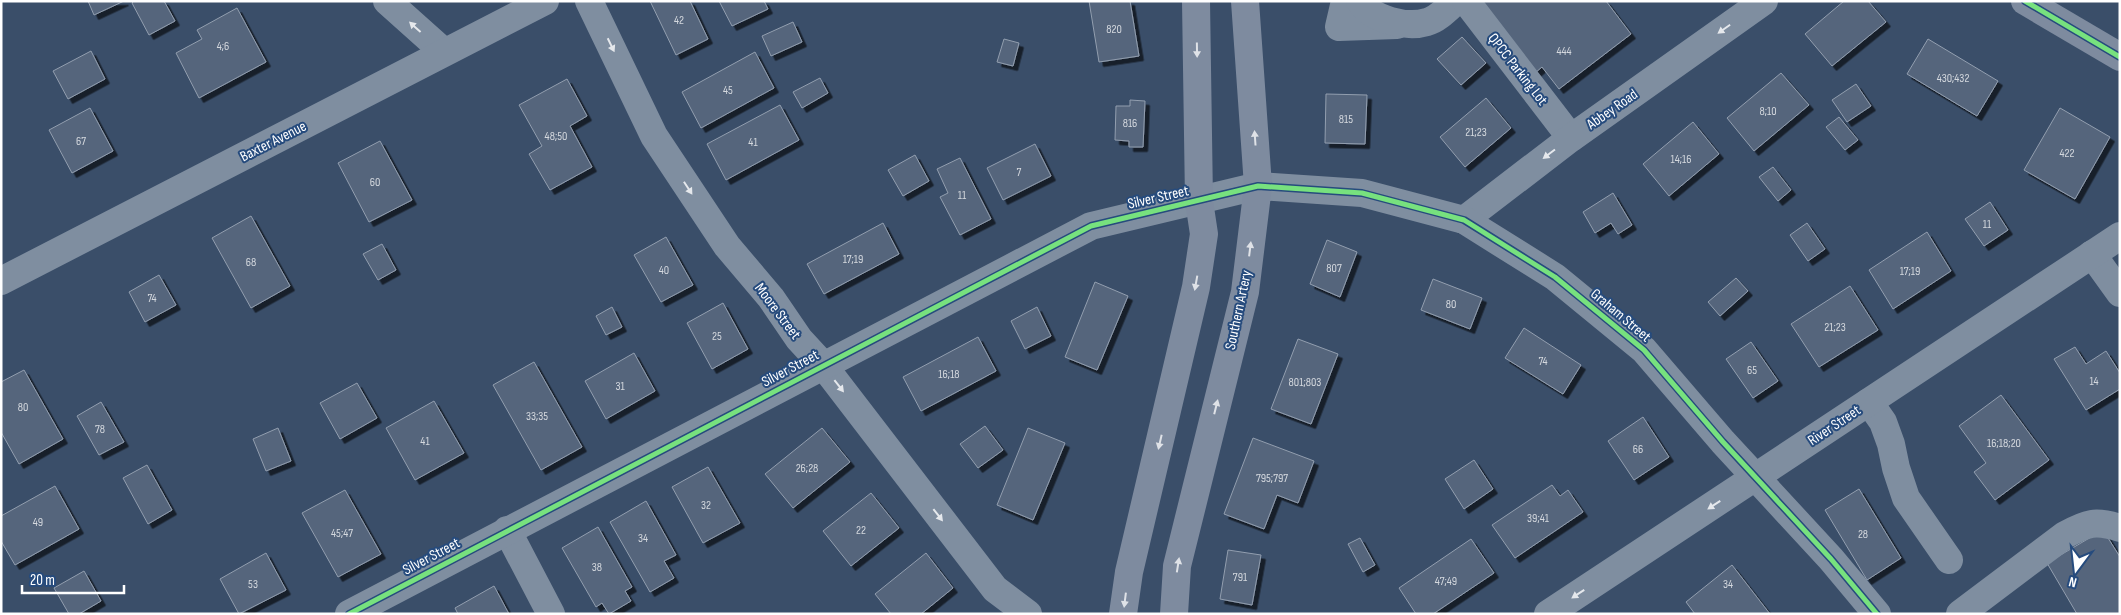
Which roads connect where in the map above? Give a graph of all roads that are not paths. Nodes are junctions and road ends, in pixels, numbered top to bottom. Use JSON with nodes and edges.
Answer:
{"nodes":[{"id":1,"x":387,"y":1,"type":"edge"},
{"id":2,"x":545,"y":1,"type":"edge"},
{"id":3,"x":589,"y":1,"type":"edge"},
{"id":4,"x":1196,"y":1,"type":"edge"},
{"id":5,"x":1245,"y":1,"type":"edge"},
{"id":6,"x":1345,"y":1,"type":"edge"},
{"id":7,"x":1360,"y":1,"type":"edge"},
{"id":8,"x":1456,"y":1,"type":"edge"},
{"id":9,"x":1466,"y":1,"type":"edge"},
{"id":10,"x":1764,"y":1,"type":"edge"},
{"id":11,"x":2025,"y":1,"type":"edge"},
{"id":12,"x":1413,"y":25,"type":"junction"},
{"id":13,"x":444,"y":52,"type":"junction"},
{"id":14,"x":2120,"y":57,"type":"edge"},
{"id":15,"x":1571,"y":138,"type":"junction"},
{"id":16,"x":1258,"y":186,"type":"junction"},
{"id":17,"x":1199,"y":201,"type":"junction"},
{"id":18,"x":1464,"y":220,"type":"junction"},
{"id":19,"x":2120,"y":236,"type":"edge"},
{"id":20,"x":2092,"y":254,"type":"junction"},
{"id":21,"x":1,"y":281,"type":"edge"},
{"id":22,"x":2120,"y":292,"type":"edge"},
{"id":23,"x":823,"y":365,"type":"junction"},
{"id":24,"x":1869,"y":402,"type":"junction"},
{"id":25,"x":1755,"y":478,"type":"junction"},
{"id":26,"x":2120,"y":528,"type":"edge"},
{"id":27,"x":506,"y":530,"type":"junction"},
{"id":28,"x":1950,"y":560,"type":"dead end"},
{"id":29,"x":349,"y":614,"type":"edge"},
{"id":30,"x":551,"y":614,"type":"edge"},
{"id":31,"x":1028,"y":614,"type":"edge"},
{"id":32,"x":1123,"y":614,"type":"edge"},
{"id":33,"x":1174,"y":614,"type":"edge"},
{"id":34,"x":1548,"y":614,"type":"edge"},
{"id":35,"x":1877,"y":614,"type":"edge"},
{"id":36,"x":1960,"y":614,"type":"edge"}],
"edges":[{"from":13,"to":1,"type":"street","one_way":true},
{"from":2,"to":13,"type":"street","name":"Baxter Avenue"},
{"from":3,"to":23,"type":"street","name":"Moore Street","one_way":true},
{"from":4,"to":17,"type":"main road","one_way":true},
{"from":16,"to":5,"type":"main road","name":"Southern Artery","one_way":true},
{"from":6,"to":12,"type":"street"},
{"from":7,"to":12,"type":"street"},
{"from":8,"to":12,"type":"street"},
{"from":9,"to":15,"type":"street","name":"QPCC Parking Lot"},
{"from":10,"to":15,"type":"street","name":"Abbey Road","one_way":true},
{"from":11,"to":14,"type":"main road"},
{"from":13,"to":21,"type":"street","name":"Baxter Avenue"},
{"from":15,"to":18,"type":"street","name":"Abbey Road","one_way":true},
{"from":16,"to":17,"type":"street","name":"Silver Street"},
{"from":16,"to":18,"type":"street","name":"Graham Street"},
{"from":33,"to":16,"type":"main road","name":"Southern Artery","one_way":true},
{"from":17,"to":23,"type":"street","name":"Silver Street"},
{"from":17,"to":32,"type":"main road","one_way":true},
{"from":18,"to":25,"type":"street","name":"Graham Street"},
{"from":19,"to":20,"type":"street","name":"River Street"},
{"from":20,"to":22,"type":"street"},
{"from":20,"to":24,"type":"street","name":"River Street"},
{"from":23,"to":27,"type":"street","name":"Silver Street"},
{"from":23,"to":31,"type":"street","name":"Moore Street","one_way":true},
{"from":24,"to":25,"type":"street","name":"River Street"},
{"from":24,"to":28,"type":"street"},
{"from":25,"to":34,"type":"street","name":"River Street","one_way":true},
{"from":25,"to":35,"type":"street","name":"Graham Street"},
{"from":26,"to":36,"type":"street"},
{"from":27,"to":29,"type":"street","name":"Silver Street"},
{"from":27,"to":30,"type":"street"}]}
